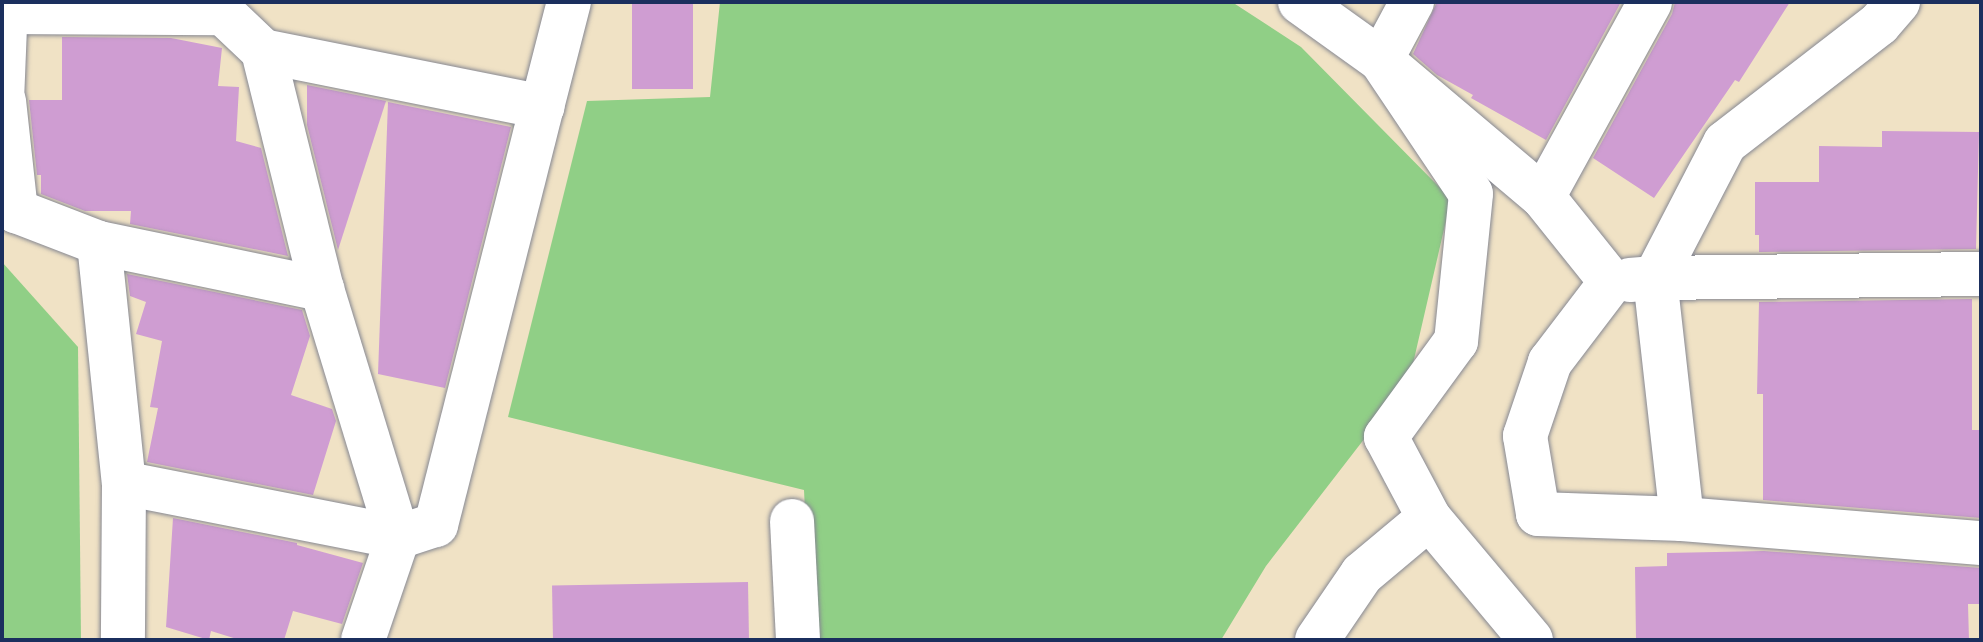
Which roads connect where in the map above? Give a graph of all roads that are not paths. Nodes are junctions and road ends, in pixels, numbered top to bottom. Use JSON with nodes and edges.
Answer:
{"nodes":[{"id":1,"x":569,"y":2,"type":"edge"},
{"id":2,"x":1300,"y":2,"type":"edge"},
{"id":3,"x":1412,"y":2,"type":"edge"},
{"id":4,"x":1650,"y":2,"type":"edge"},
{"id":5,"x":1898,"y":2,"type":"edge"},
{"id":6,"x":223,"y":8,"type":"edge"},
{"id":7,"x":5,"y":9,"type":"edge"},
{"id":8,"x":263,"y":51,"type":"junction"},
{"id":9,"x":1381,"y":60,"type":"junction"},
{"id":10,"x":3,"y":101,"type":"edge"},
{"id":11,"x":542,"y":107,"type":"junction"},
{"id":12,"x":1543,"y":197,"type":"junction"},
{"id":13,"x":99,"y":243,"type":"junction"},
{"id":14,"x":1981,"y":274,"type":"edge"},
{"id":15,"x":1655,"y":278,"type":"junction"},
{"id":16,"x":1611,"y":282,"type":"junction"},
{"id":17,"x":322,"y":289,"type":"junction"},
{"id":18,"x":124,"y":483,"type":"junction"},
{"id":19,"x":1429,"y":518,"type":"junction"},
{"id":20,"x":1682,"y":519,"type":"junction"},
{"id":21,"x":792,"y":521,"type":"dead end"},
{"id":22,"x":398,"y":537,"type":"junction"},
{"id":23,"x":1981,"y":543,"type":"edge"},
{"id":24,"x":123,"y":640,"type":"edge"},
{"id":25,"x":363,"y":640,"type":"edge"},
{"id":26,"x":397,"y":640,"type":"edge"},
{"id":27,"x":798,"y":640,"type":"edge"},
{"id":28,"x":1317,"y":640,"type":"edge"},
{"id":29,"x":1531,"y":640,"type":"edge"}],
"edges":[{"from":1,"to":11,"type":"street"},
{"from":2,"to":9,"type":"street"},
{"from":3,"to":9,"type":"street"},
{"from":4,"to":12,"type":"street"},
{"from":5,"to":15,"type":"street"},
{"from":6,"to":7,"type":"street"},
{"from":6,"to":8,"type":"street"},
{"from":7,"to":10,"type":"street"},
{"from":8,"to":11,"type":"street"},
{"from":8,"to":17,"type":"street"},
{"from":9,"to":12,"type":"street"},
{"from":9,"to":19,"type":"street"},
{"from":10,"to":13,"type":"street"},
{"from":11,"to":22,"type":"street"},
{"from":12,"to":16,"type":"street"},
{"from":13,"to":17,"type":"street"},
{"from":13,"to":18,"type":"street"},
{"from":14,"to":15,"type":"street"},
{"from":15,"to":16,"type":"street"},
{"from":15,"to":20,"type":"street"},
{"from":16,"to":20,"type":"street"},
{"from":17,"to":22,"type":"street"},
{"from":18,"to":22,"type":"street"},
{"from":18,"to":24,"type":"street"},
{"from":19,"to":28,"type":"street"},
{"from":19,"to":29,"type":"street"},
{"from":20,"to":23,"type":"street"},
{"from":21,"to":27,"type":"street"},
{"from":22,"to":25,"type":"street"},
{"from":22,"to":26,"type":"street"}]}
